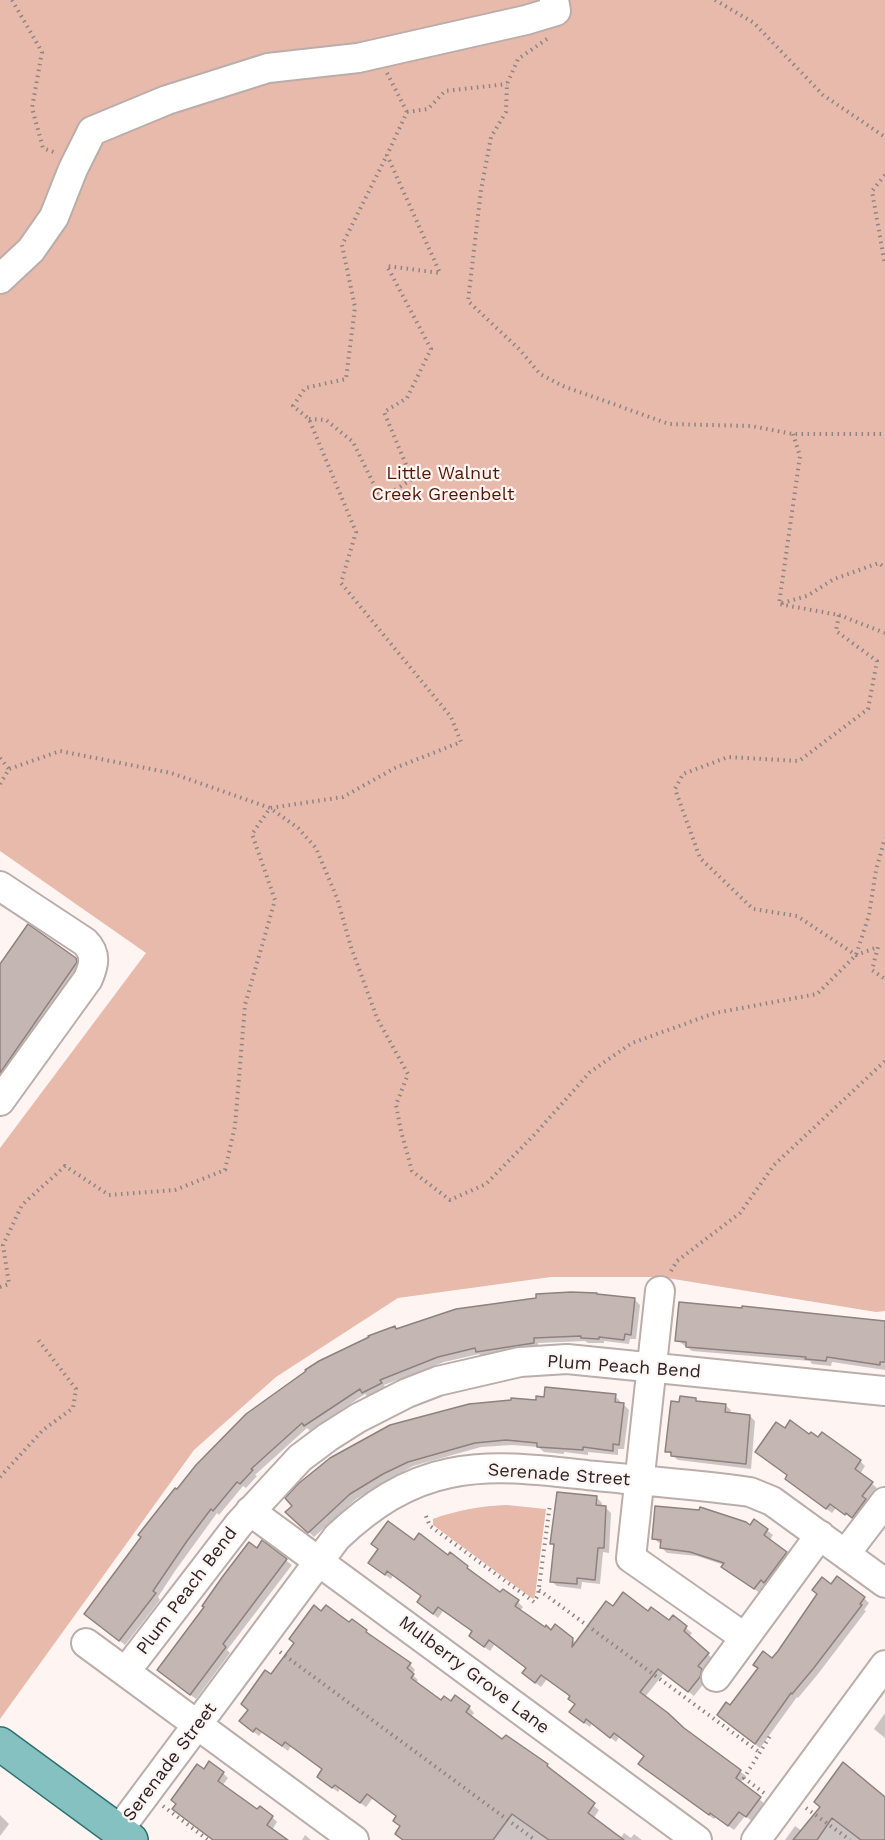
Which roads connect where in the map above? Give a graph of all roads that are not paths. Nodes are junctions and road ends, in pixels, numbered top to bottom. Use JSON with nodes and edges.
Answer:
{"nodes":[{"id":1,"x":555,"y":5,"type":"edge"},
{"id":2,"x":0,"y":279,"type":"edge"},
{"id":3,"x":3,"y":894,"type":"edge"},
{"id":4,"x":0,"y":1101,"type":"edge"},
{"id":5,"x":660,"y":1291,"type":"road end"},
{"id":6,"x":652,"y":1367,"type":"junction"},
{"id":7,"x":885,"y":1391,"type":"edge"},
{"id":8,"x":639,"y":1480,"type":"junction"},
{"id":9,"x":885,"y":1502,"type":"edge"},
{"id":10,"x":250,"y":1511,"type":"junction"},
{"id":11,"x":820,"y":1535,"type":"junction"},
{"id":12,"x":846,"y":1553,"type":"junction"},
{"id":13,"x":319,"y":1561,"type":"junction"},
{"id":14,"x":885,"y":1583,"type":"edge"},
{"id":15,"x":744,"y":1637,"type":"junction"},
{"id":16,"x":86,"y":1643,"type":"dead end"},
{"id":17,"x":885,"y":1665,"type":"edge"},
{"id":18,"x":126,"y":1671,"type":"junction"},
{"id":19,"x":716,"y":1677,"type":"dead end"},
{"id":20,"x":198,"y":1726,"type":"junction"},
{"id":21,"x":0,"y":1744,"type":"edge"},
{"id":22,"x":124,"y":1835,"type":"edge"},
{"id":23,"x":354,"y":1840,"type":"edge"},
{"id":24,"x":697,"y":1840,"type":"edge"},
{"id":25,"x":756,"y":1840,"type":"edge"}],
"edges":[{"from":1,"to":2,"type":"street"},
{"from":3,"to":4,"type":"street"},
{"from":5,"to":6,"type":"street"},
{"from":6,"to":7,"type":"street","name":"Plum Peach Bend"},
{"from":6,"to":8,"type":"street"},
{"from":6,"to":10,"type":"street","name":"Plum Peach Bend"},
{"from":8,"to":11,"type":"street","name":"Serenade Street"},
{"from":8,"to":13,"type":"street","name":"Serenade Street"},
{"from":8,"to":15,"type":"street"},
{"from":9,"to":12,"type":"street"},
{"from":10,"to":13,"type":"street","name":"Mulberry Grove Lane"},
{"from":10,"to":18,"type":"street","name":"Plum Peach Bend"},
{"from":11,"to":12,"type":"street","name":"Serenade Street"},
{"from":11,"to":15,"type":"street"},
{"from":12,"to":14,"type":"street","name":"Serenade Street"},
{"from":13,"to":20,"type":"street","name":"Serenade Street"},
{"from":13,"to":24,"type":"street","name":"Mulberry Grove Lane"},
{"from":15,"to":19,"type":"street"},
{"from":16,"to":18,"type":"street"},
{"from":17,"to":25,"type":"street"},
{"from":18,"to":20,"type":"street"},
{"from":20,"to":22,"type":"street","name":"Serenade Street"},
{"from":20,"to":23,"type":"street"},
{"from":21,"to":22,"type":"main road"}]}
